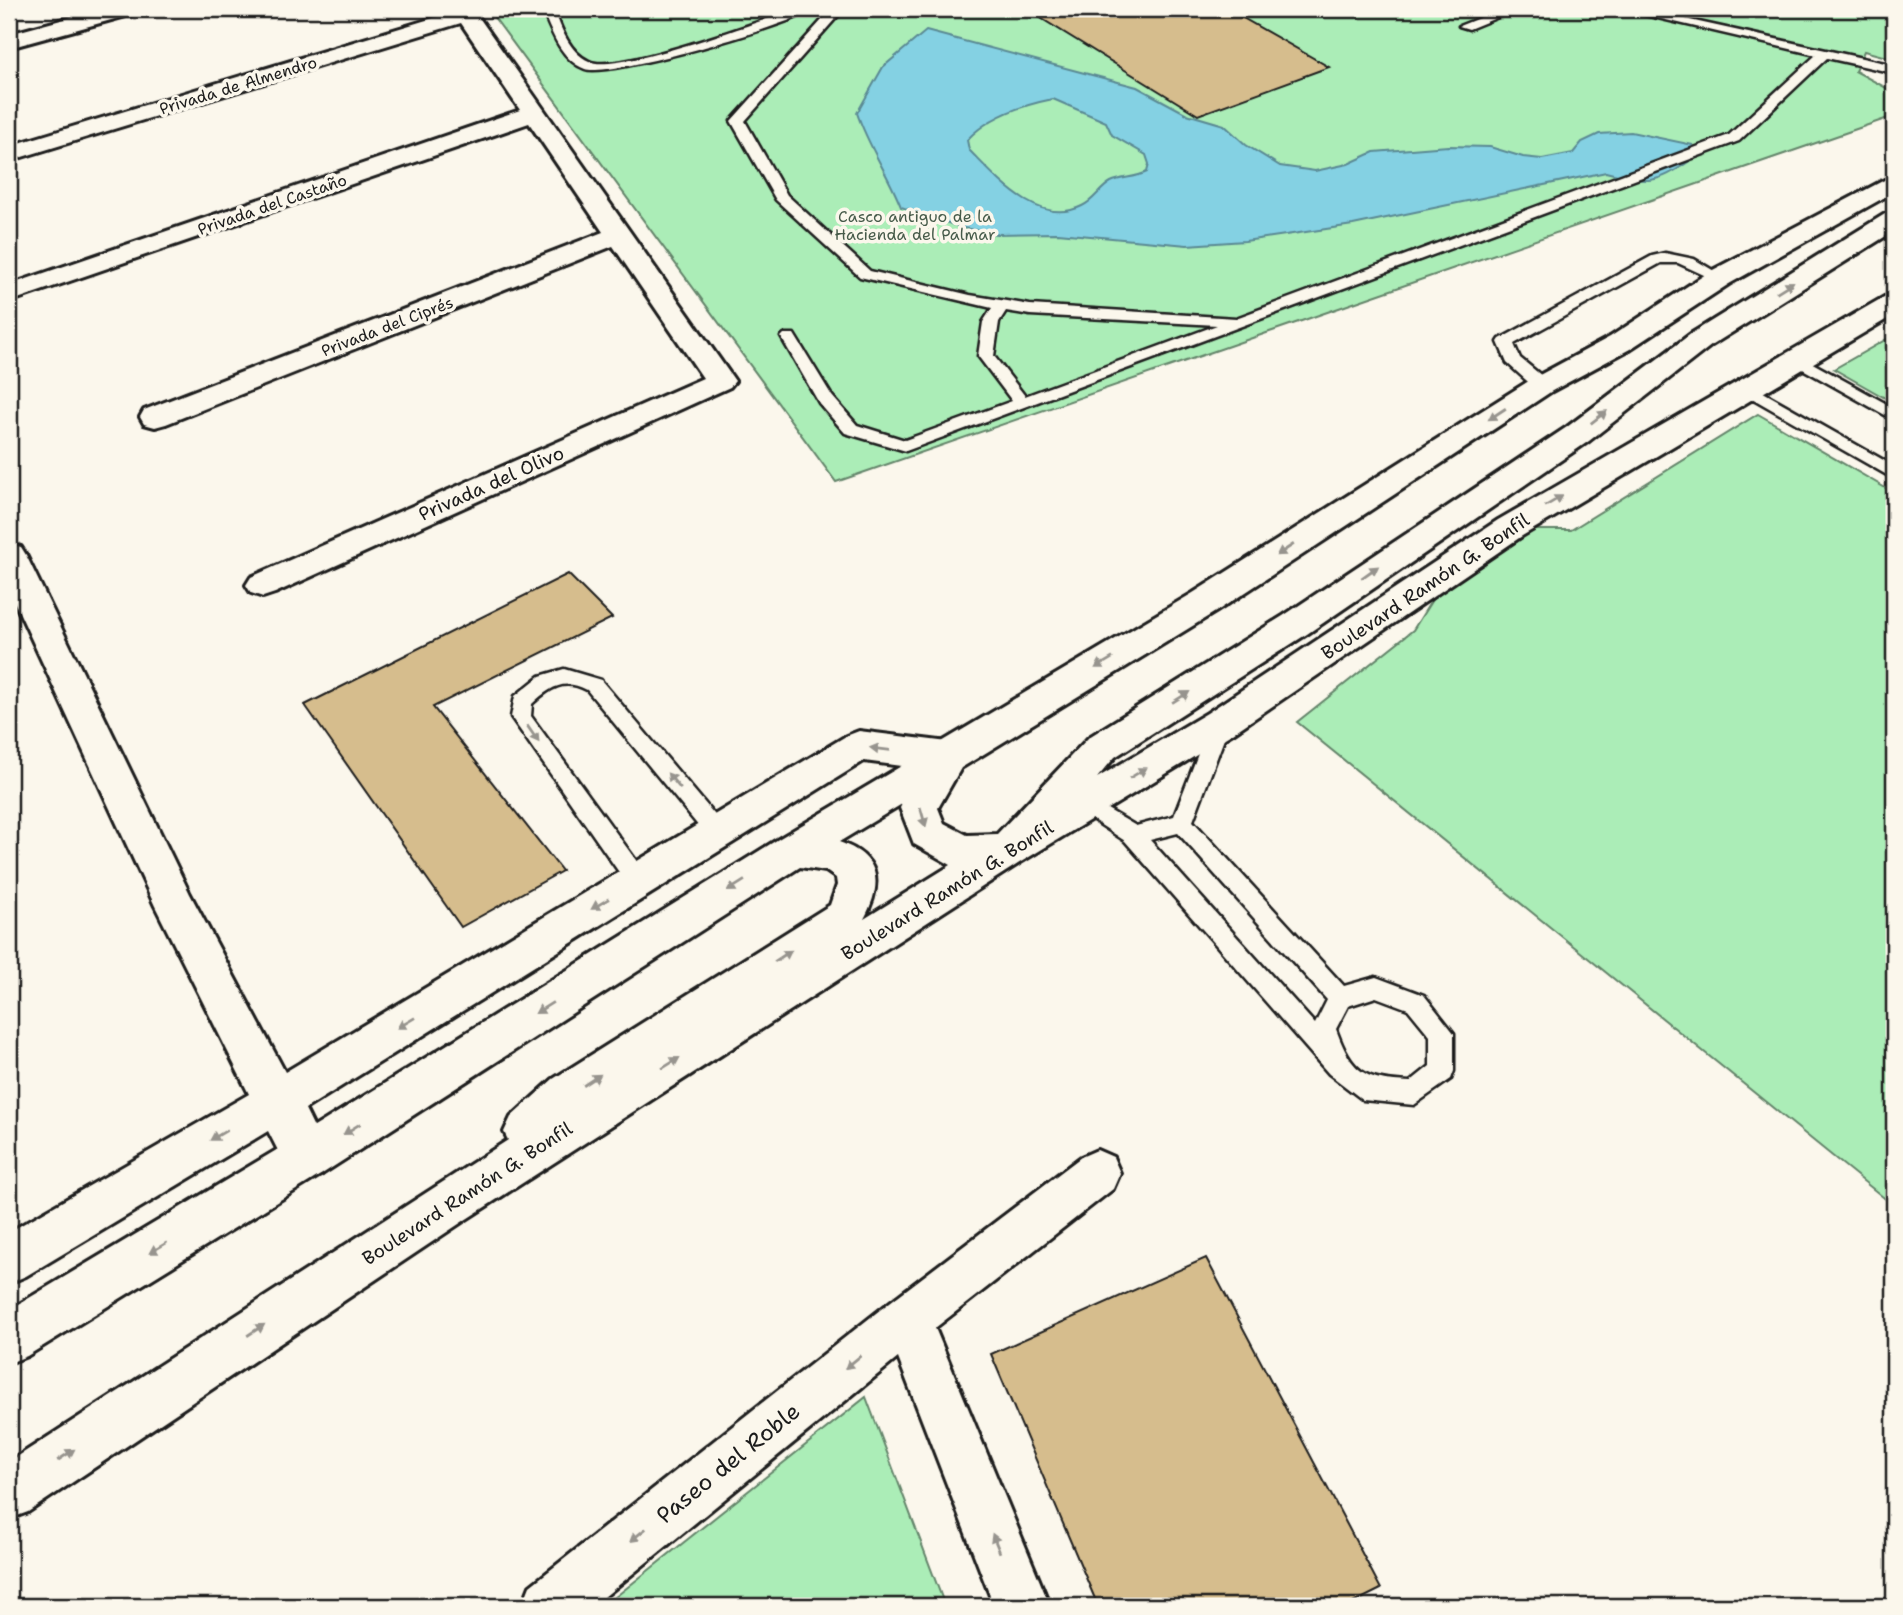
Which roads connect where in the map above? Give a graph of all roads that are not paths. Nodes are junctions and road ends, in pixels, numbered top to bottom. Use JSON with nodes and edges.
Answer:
{"nodes":[{"id":1,"x":125,"y":9,"type":"edge"},
{"id":2,"x":548,"y":9,"type":"edge"},
{"id":3,"x":807,"y":9,"type":"edge"},
{"id":4,"x":838,"y":9,"type":"edge"},
{"id":5,"x":1511,"y":9,"type":"edge"},
{"id":6,"x":1625,"y":9,"type":"edge"},
{"id":7,"x":464,"y":12,"type":"edge"},
{"id":8,"x":1465,"y":26,"type":"dead end"},
{"id":9,"x":9,"y":41,"type":"edge"},
{"id":10,"x":1825,"y":53,"type":"junction"},
{"id":11,"x":1894,"y":69,"type":"edge"},
{"id":12,"x":534,"y":113,"type":"junction"},
{"id":13,"x":9,"y":155,"type":"edge"},
{"id":14,"x":1894,"y":182,"type":"edge"},
{"id":15,"x":1894,"y":207,"type":"edge"},
{"id":16,"x":1894,"y":220,"type":"edge"},
{"id":17,"x":619,"y":235,"type":"junction"},
{"id":18,"x":1719,"y":278,"type":"junction"},
{"id":19,"x":9,"y":294,"type":"edge"},
{"id":20,"x":1894,"y":303,"type":"edge"},
{"id":21,"x":1001,"y":306,"type":"junction"},
{"id":22,"x":1242,"y":322,"type":"junction"},
{"id":23,"x":789,"y":337,"type":"dead end"},
{"id":24,"x":1620,"y":344,"type":"junction"},
{"id":25,"x":1798,"y":360,"type":"junction"},
{"id":26,"x":1542,"y":386,"type":"junction"},
{"id":27,"x":1749,"y":388,"type":"junction"},
{"id":28,"x":1022,"y":403,"type":"junction"},
{"id":29,"x":1894,"y":415,"type":"edge"},
{"id":30,"x":155,"y":417,"type":"dead end"},
{"id":31,"x":1894,"y":473,"type":"edge"},
{"id":32,"x":9,"y":555,"type":"edge"},
{"id":33,"x":263,"y":585,"type":"dead end"},
{"id":34,"x":1220,"y":723,"type":"junction"},
{"id":35,"x":948,"y":757,"type":"junction"},
{"id":36,"x":1085,"y":804,"type":"junction"},
{"id":37,"x":1182,"y":823,"type":"junction"},
{"id":38,"x":717,"y":833,"type":"junction"},
{"id":39,"x":1133,"y":835,"type":"junction"},
{"id":40,"x":794,"y":850,"type":"junction"},
{"id":41,"x":1007,"y":850,"type":"junction"},
{"id":42,"x":638,"y":881,"type":"junction"},
{"id":43,"x":1340,"y":998,"type":"junction"},
{"id":44,"x":1336,"y":1066,"type":"junction"},
{"id":45,"x":278,"y":1101,"type":"junction"},
{"id":46,"x":306,"y":1158,"type":"junction"},
{"id":47,"x":1097,"y":1174,"type":"dead end"},
{"id":48,"x":447,"y":1204,"type":"junction"},
{"id":49,"x":11,"y":1257,"type":"edge"},
{"id":50,"x":906,"y":1319,"type":"junction"},
{"id":51,"x":9,"y":1338,"type":"edge"},
{"id":52,"x":9,"y":1493,"type":"edge"},
{"id":53,"x":550,"y":1606,"type":"edge"},
{"id":54,"x":1022,"y":1606,"type":"edge"}],
"edges":[{"from":1,"to":9,"type":"main road"},
{"from":2,"to":3,"type":"lane"},
{"from":4,"to":21,"type":"lane"},
{"from":5,"to":8,"type":"lane"},
{"from":6,"to":10,"type":"lane"},
{"from":7,"to":12,"type":"main road"},
{"from":7,"to":13,"type":"main road","name":"Privada de Almendro"},
{"from":10,"to":11,"type":"lane"},
{"from":10,"to":22,"type":"lane"},
{"from":12,"to":17,"type":"main road"},
{"from":12,"to":19,"type":"main road","name":"Privada del Castaño"},
{"from":14,"to":18,"type":"main road"},
{"from":15,"to":24,"type":"main road"},
{"from":41,"to":16,"type":"main road","one_way":true},
{"from":17,"to":30,"type":"main road","name":"Privada del Ciprés"},
{"from":17,"to":33,"type":"main road","name":"Privada del Olivo"},
{"from":18,"to":24,"type":"main road"},
{"from":18,"to":26,"type":"lane"},
{"from":20,"to":25,"type":"main road","name":"Boulevard Ramón G. Bonfil"},
{"from":21,"to":22,"type":"lane"},
{"from":21,"to":28,"type":"lane"},
{"from":22,"to":28,"type":"lane"},
{"from":23,"to":28,"type":"lane"},
{"from":24,"to":26,"type":"main road"},
{"from":25,"to":27,"type":"main road","name":"Boulevard Ramón G. Bonfil"},
{"from":25,"to":29,"type":"lane"},
{"from":26,"to":35,"type":"main road","one_way":true},
{"from":27,"to":31,"type":"lane"},
{"from":34,"to":27,"type":"main road","name":"Boulevard Ramón G. Bonfil","one_way":true},
{"from":32,"to":45,"type":"main road"},
{"from":36,"to":34,"type":"main road","name":"Boulevard Ramón G. Bonfil","one_way":true},
{"from":34,"to":37,"type":"lane"},
{"from":35,"to":38,"type":"main road","one_way":true},
{"from":35,"to":40,"type":"main road"},
{"from":35,"to":41,"type":"main road","one_way":true},
{"from":36,"to":39,"type":"lane"},
{"from":36,"to":41,"type":"main road","name":"Boulevard Ramón G. Bonfil"},
{"from":37,"to":39,"type":"lane"},
{"from":37,"to":43,"type":"lane"},
{"from":38,"to":42,"type":"main road"},
{"from":38,"to":42,"type":"lane","one_way":true},
{"from":39,"to":44,"type":"lane"},
{"from":40,"to":46,"type":"main road","one_way":true},
{"from":48,"to":40,"type":"main road","one_way":true},
{"from":48,"to":41,"type":"main road","name":"Boulevard Ramón G. Bonfil","one_way":true},
{"from":42,"to":45,"type":"main road","one_way":true},
{"from":43,"to":44,"type":"lane"},
{"from":43,"to":44,"type":"lane"},
{"from":45,"to":46,"type":"main road"},
{"from":45,"to":49,"type":"main road","one_way":true},
{"from":46,"to":51,"type":"main road","one_way":true},
{"from":47,"to":50,"type":"main road","name":"Paseo del Roble"},
{"from":52,"to":48,"type":"main road","name":"Boulevard Ramón G. Bonfil","one_way":true},
{"from":50,"to":53,"type":"main road","name":"Paseo del Roble","one_way":true},
{"from":54,"to":50,"type":"main road","one_way":true}]}
